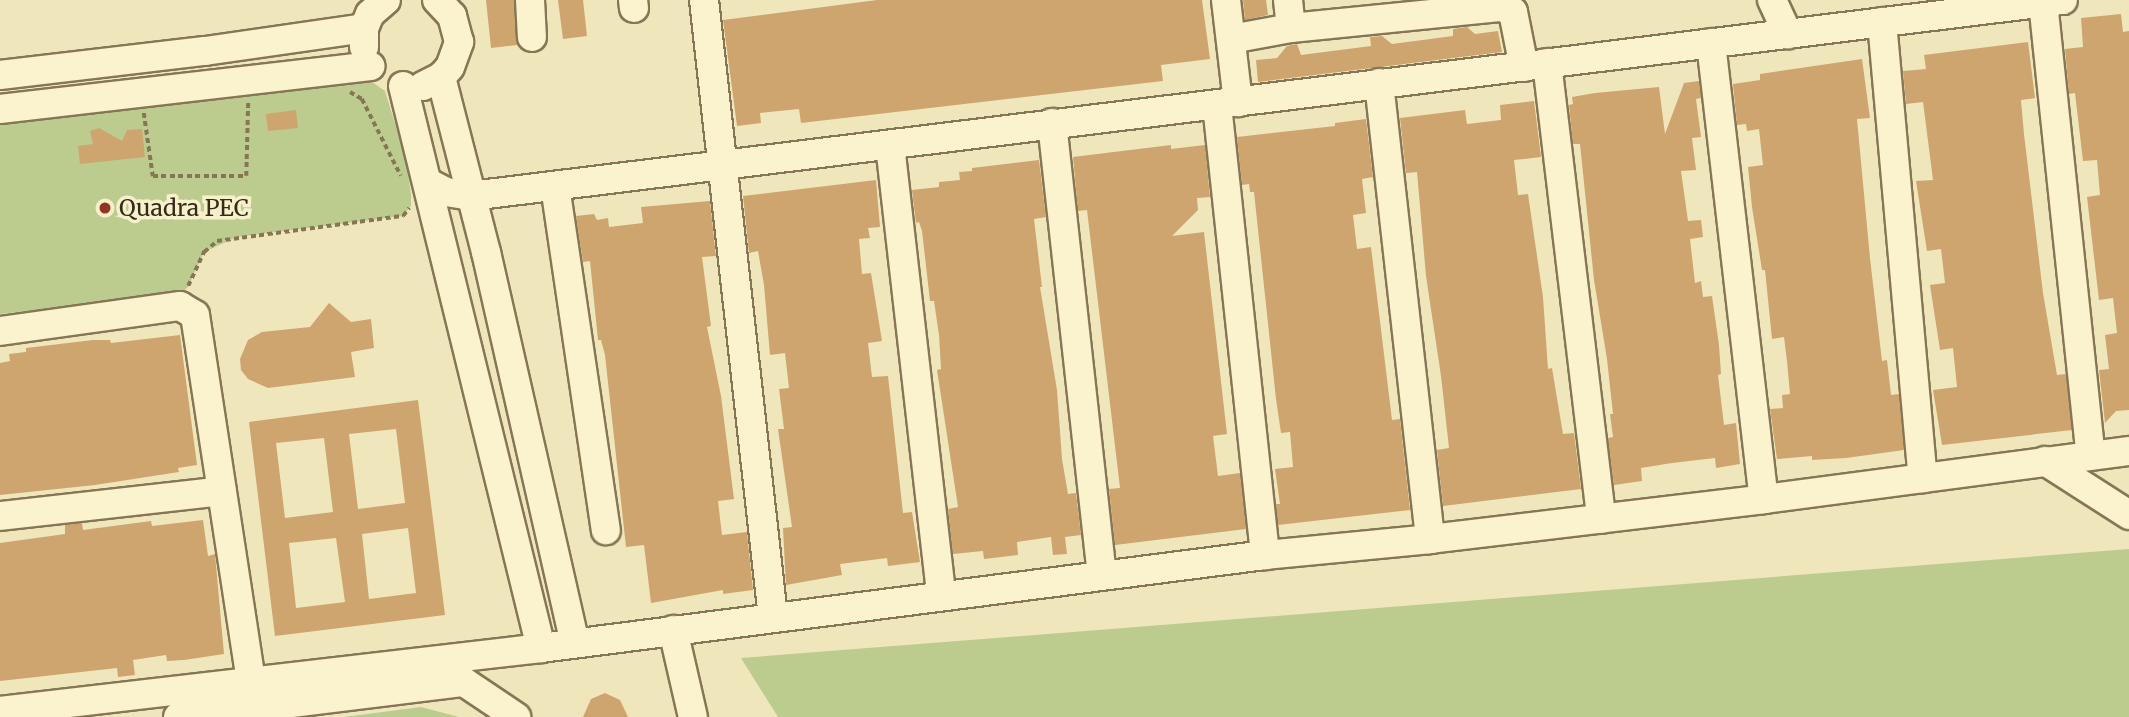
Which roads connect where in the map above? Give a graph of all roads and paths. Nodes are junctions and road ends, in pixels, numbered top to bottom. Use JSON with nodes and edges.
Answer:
{"nodes":[{"id":1,"x":437,"y":0,"type":"edge"},
{"id":2,"x":530,"y":0,"type":"edge"},
{"id":3,"x":704,"y":0,"type":"edge"},
{"id":4,"x":1226,"y":0,"type":"edge"},
{"id":5,"x":1288,"y":0,"type":"edge"},
{"id":6,"x":1772,"y":0,"type":"edge"},
{"id":7,"x":382,"y":1,"type":"edge"},
{"id":8,"x":2053,"y":1,"type":"edge"},
{"id":9,"x":1882,"y":22,"type":"junction"},
{"id":10,"x":364,"y":28,"type":"junction"},
{"id":11,"x":1291,"y":28,"type":"junction"},
{"id":12,"x":1788,"y":34,"type":"junction"},
{"id":13,"x":532,"y":37,"type":"dead end"},
{"id":14,"x":1231,"y":39,"type":"junction"},
{"id":15,"x":1711,"y":43,"type":"junction"},
{"id":16,"x":92,"y":65,"type":"junction"},
{"id":17,"x":1536,"y":65,"type":"junction"},
{"id":18,"x":372,"y":66,"type":"junction"},
{"id":19,"x":0,"y":75,"type":"edge"},
{"id":20,"x":441,"y":77,"type":"junction"},
{"id":21,"x":1378,"y":83,"type":"junction"},
{"id":22,"x":403,"y":86,"type":"junction"},
{"id":23,"x":342,"y":89,"type":"dead end"},
{"id":24,"x":98,"y":98,"type":"junction"},
{"id":25,"x":261,"y":99,"type":"dead end"},
{"id":26,"x":1227,"y":103,"type":"junction"},
{"id":27,"x":143,"y":104,"type":"dead end"},
{"id":28,"x":0,"y":109,"type":"edge"},
{"id":29,"x":1052,"y":123,"type":"junction"},
{"id":30,"x":890,"y":145,"type":"junction"},
{"id":31,"x":721,"y":166,"type":"junction"},
{"id":32,"x":418,"y":184,"type":"junction"},
{"id":33,"x":555,"y":186,"type":"junction"},
{"id":34,"x":471,"y":196,"type":"junction"},
{"id":35,"x":411,"y":205,"type":"dead end"},
{"id":36,"x":486,"y":253,"type":"junction"},
{"id":37,"x":447,"y":259,"type":"junction"},
{"id":38,"x":180,"y":293,"type":"dead end"},
{"id":39,"x":0,"y":331,"type":"edge"},
{"id":40,"x":2129,"y":452,"type":"edge"},
{"id":41,"x":2091,"y":455,"type":"junction"},
{"id":42,"x":2045,"y":461,"type":"junction"},
{"id":43,"x":1923,"y":478,"type":"junction"},
{"id":44,"x":222,"y":491,"type":"junction"},
{"id":45,"x":1765,"y":499,"type":"junction"},
{"id":46,"x":2129,"y":515,"type":"edge"},
{"id":47,"x":0,"y":516,"type":"edge"},
{"id":48,"x":1601,"y":519,"type":"junction"},
{"id":49,"x":606,"y":530,"type":"dead end"},
{"id":50,"x":1430,"y":539,"type":"junction"},
{"id":51,"x":1265,"y":555,"type":"junction"},
{"id":52,"x":1102,"y":575,"type":"junction"},
{"id":53,"x":941,"y":596,"type":"junction"},
{"id":54,"x":773,"y":617,"type":"junction"},
{"id":55,"x":673,"y":630,"type":"junction"},
{"id":56,"x":575,"y":643,"type":"junction"},
{"id":57,"x":541,"y":648,"type":"junction"},
{"id":58,"x":251,"y":681,"type":"junction"},
{"id":59,"x":0,"y":710,"type":"edge"},
{"id":60,"x":178,"y":717,"type":"edge"},
{"id":61,"x":516,"y":717,"type":"edge"},
{"id":62,"x":693,"y":717,"type":"edge"}],
"edges":[{"from":1,"to":20,"type":"street"},
{"from":2,"to":13,"type":"street"},
{"from":3,"to":31,"type":"street"},
{"from":4,"to":14,"type":"street"},
{"from":5,"to":11,"type":"street"},
{"from":6,"to":12,"type":"street"},
{"from":7,"to":10,"type":"street"},
{"from":8,"to":9,"type":"street"},
{"from":8,"to":41,"type":"street"},
{"from":9,"to":12,"type":"street"},
{"from":9,"to":43,"type":"street"},
{"from":10,"to":16,"type":"street"},
{"from":10,"to":18,"type":"street"},
{"from":11,"to":14,"type":"street"},
{"from":11,"to":17,"type":"street"},
{"from":12,"to":15,"type":"street"},
{"from":14,"to":26,"type":"street"},
{"from":15,"to":17,"type":"street"},
{"from":15,"to":45,"type":"street"},
{"from":16,"to":19,"type":"street"},
{"from":16,"to":24,"type":"street"},
{"from":17,"to":21,"type":"street"},
{"from":17,"to":48,"type":"street"},
{"from":18,"to":22,"type":"street"},
{"from":18,"to":24,"type":"street"},
{"from":20,"to":22,"type":"street"},
{"from":20,"to":34,"type":"street"},
{"from":21,"to":26,"type":"street"},
{"from":21,"to":50,"type":"street"},
{"from":22,"to":32,"type":"street"},
{"from":23,"to":32,"type":"path"},
{"from":24,"to":28,"type":"street"},
{"from":25,"to":27,"type":"path"},
{"from":26,"to":29,"type":"street"},
{"from":26,"to":51,"type":"street"},
{"from":29,"to":30,"type":"street"},
{"from":29,"to":52,"type":"street"},
{"from":30,"to":31,"type":"street"},
{"from":30,"to":53,"type":"street"},
{"from":31,"to":33,"type":"street"},
{"from":31,"to":54,"type":"street"},
{"from":32,"to":34,"type":"street"},
{"from":32,"to":37,"type":"street"},
{"from":33,"to":34,"type":"street"},
{"from":33,"to":49,"type":"street"},
{"from":34,"to":36,"type":"street"},
{"from":35,"to":38,"type":"path"},
{"from":36,"to":37,"type":"street"},
{"from":36,"to":56,"type":"street"},
{"from":37,"to":57,"type":"street"},
{"from":39,"to":44,"type":"street"},
{"from":40,"to":41,"type":"street"},
{"from":41,"to":42,"type":"street"},
{"from":42,"to":43,"type":"street"},
{"from":42,"to":46,"type":"street"},
{"from":43,"to":45,"type":"street"},
{"from":44,"to":47,"type":"street"},
{"from":44,"to":58,"type":"street"},
{"from":45,"to":48,"type":"street"},
{"from":48,"to":50,"type":"street"},
{"from":50,"to":51,"type":"street"},
{"from":51,"to":52,"type":"street"},
{"from":52,"to":53,"type":"street"},
{"from":53,"to":54,"type":"street"},
{"from":54,"to":55,"type":"street"},
{"from":55,"to":56,"type":"street"},
{"from":55,"to":62,"type":"street"},
{"from":56,"to":57,"type":"street"},
{"from":57,"to":58,"type":"street"},
{"from":58,"to":59,"type":"street"},
{"from":60,"to":61,"type":"street"}]}
